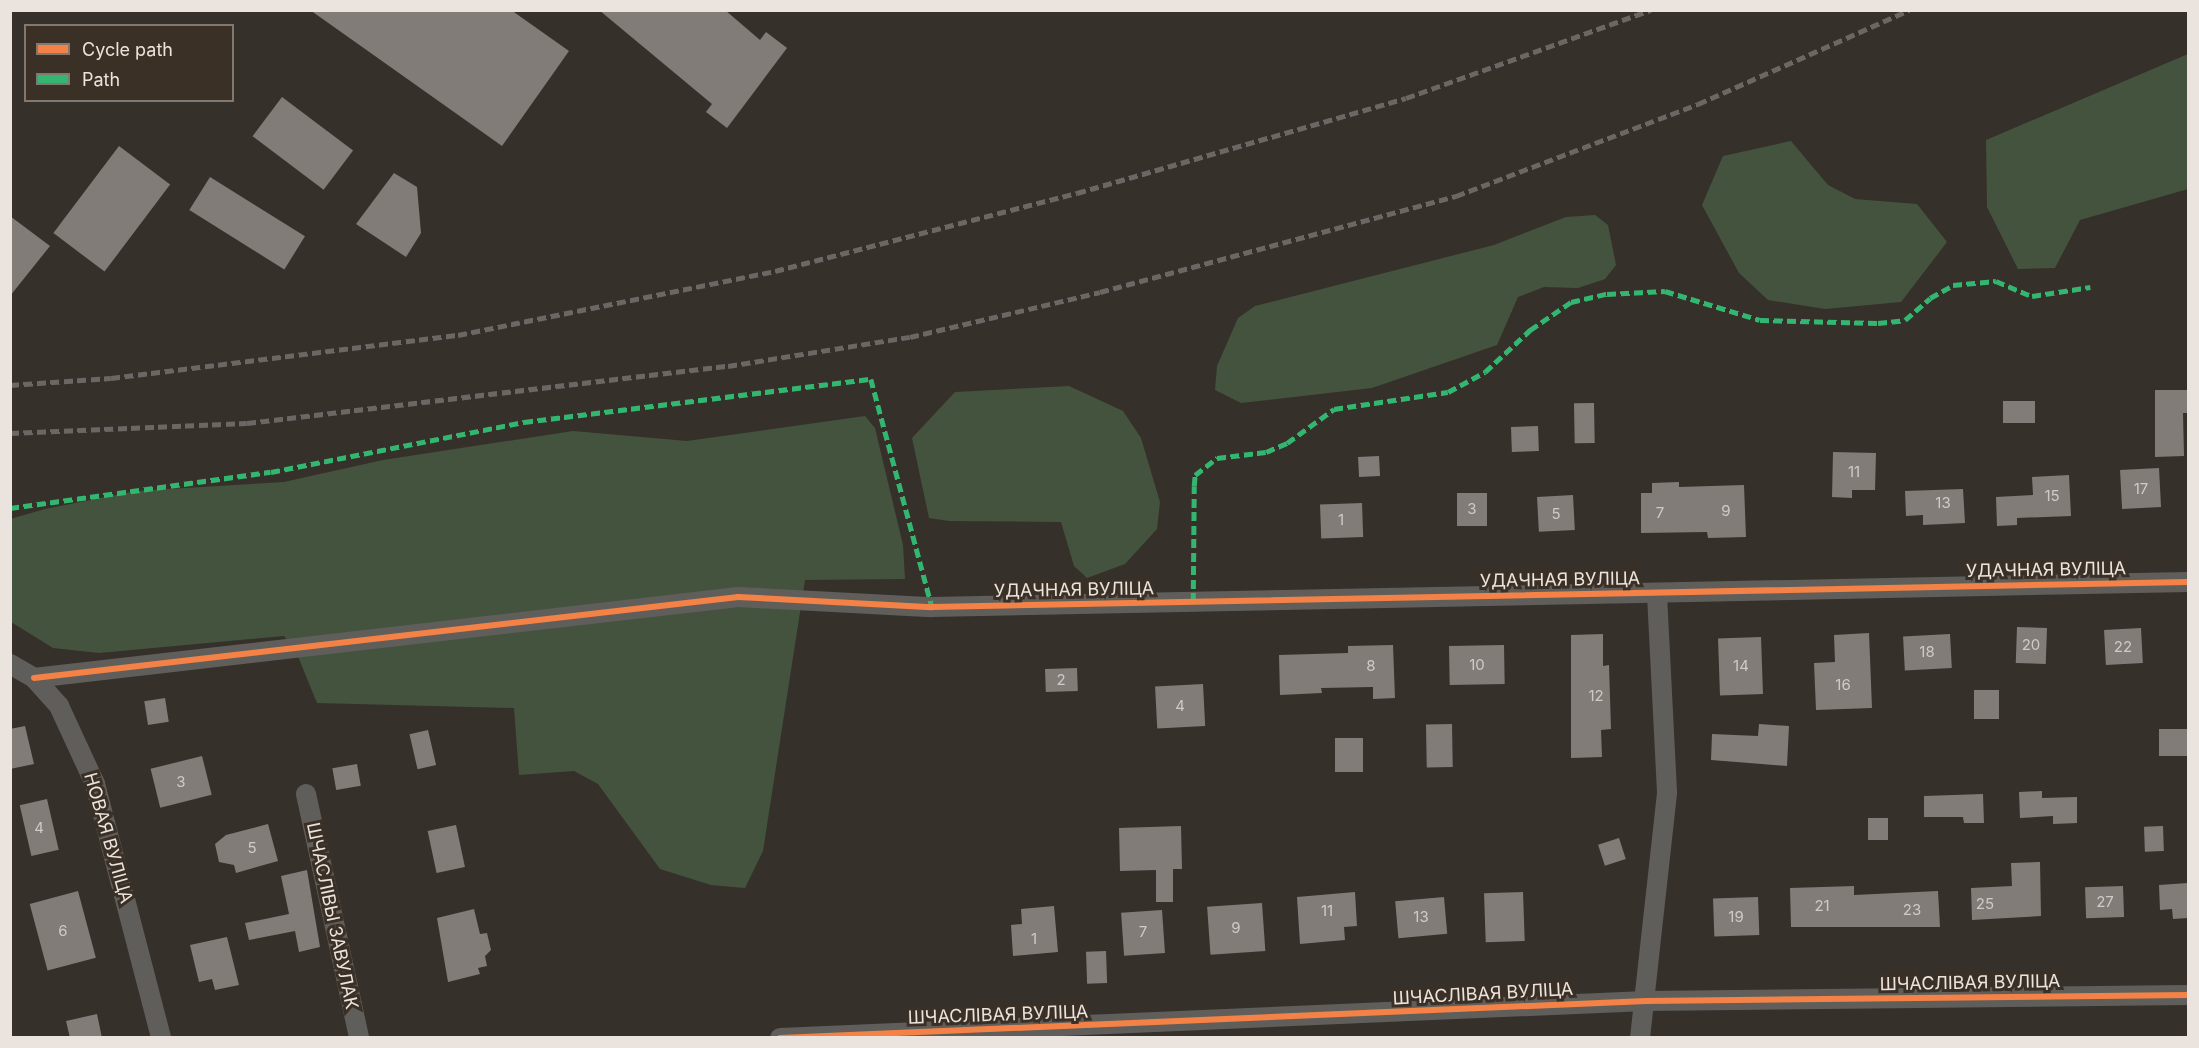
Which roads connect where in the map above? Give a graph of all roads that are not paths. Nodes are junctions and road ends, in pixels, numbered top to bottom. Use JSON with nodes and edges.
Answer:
{"nodes":[{"id":1,"x":2188,"y":582,"type":"edge"},
{"id":2,"x":1657,"y":594,"type":"junction"},
{"id":3,"x":10,"y":664,"type":"edge"},
{"id":4,"x":34,"y":678,"type":"junction"},
{"id":5,"x":306,"y":794,"type":"dead end"},
{"id":6,"x":2188,"y":995,"type":"edge"},
{"id":7,"x":1646,"y":1001,"type":"junction"},
{"id":8,"x":161,"y":1038,"type":"edge"},
{"id":9,"x":359,"y":1038,"type":"edge"},
{"id":10,"x":780,"y":1038,"type":"edge"},
{"id":11,"x":1640,"y":1038,"type":"edge"}],
"edges":[{"from":1,"to":2,"type":"street","name":"УДАЧНАЯ ВУЛІЦА"},
{"from":2,"to":4,"type":"street","name":"УДАЧНАЯ ВУЛІЦА"},
{"from":2,"to":7,"type":"street"},
{"from":3,"to":4,"type":"street","name":"НОВАЯ ВУЛІЦА"},
{"from":4,"to":8,"type":"street","name":"НОВАЯ ВУЛІЦА"},
{"from":5,"to":9,"type":"street","name":"ШЧАСЛІВЫ ЗАВУЛАК"},
{"from":6,"to":7,"type":"street","name":"ШЧАСЛІВАЯ ВУЛІЦА"},
{"from":7,"to":10,"type":"street","name":"ШЧАСЛІВАЯ ВУЛІЦА"},
{"from":7,"to":11,"type":"street"}]}
